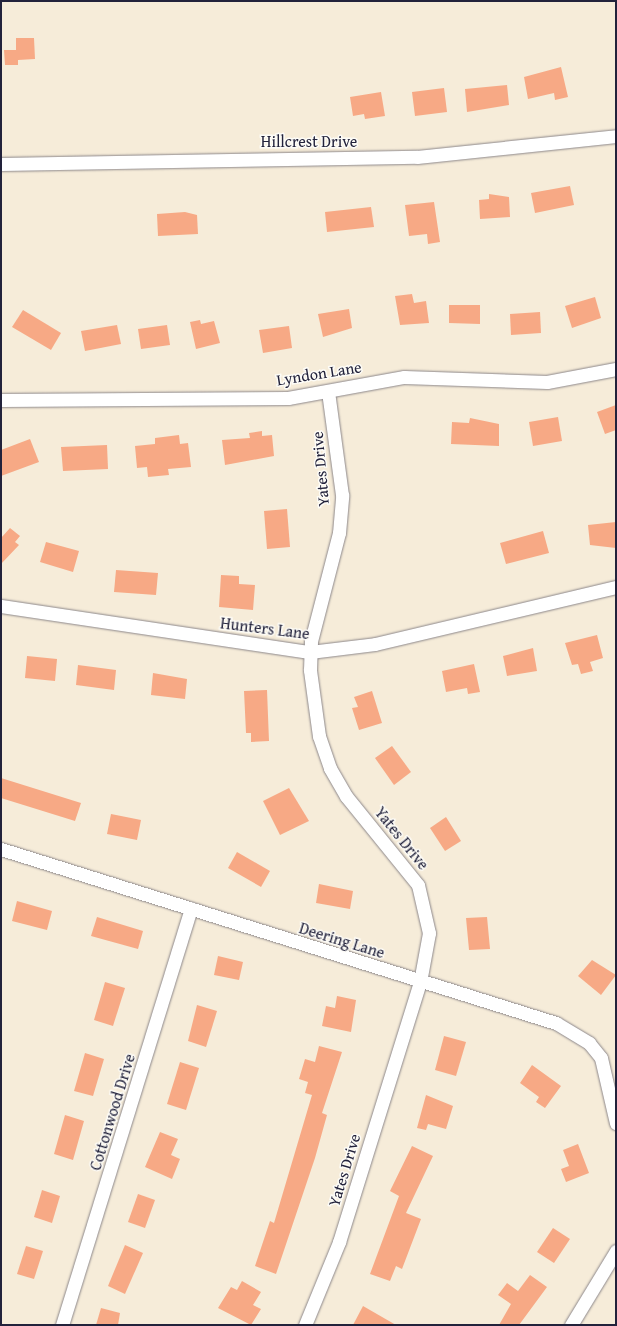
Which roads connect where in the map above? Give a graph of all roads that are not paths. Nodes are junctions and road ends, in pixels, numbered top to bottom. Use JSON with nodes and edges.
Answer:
{"nodes":[{"id":1,"x":616,"y":136,"type":"edge"},
{"id":2,"x":1,"y":164,"type":"edge"},
{"id":3,"x":616,"y":369,"type":"edge"},
{"id":4,"x":328,"y":392,"type":"junction"},
{"id":5,"x":1,"y":400,"type":"edge"},
{"id":6,"x":616,"y":587,"type":"edge"},
{"id":7,"x":1,"y":606,"type":"edge"},
{"id":8,"x":310,"y":652,"type":"junction"},
{"id":9,"x":1,"y":849,"type":"edge"},
{"id":10,"x":192,"y":909,"type":"junction"},
{"id":11,"x":420,"y":982,"type":"junction"},
{"id":12,"x":616,"y":1122,"type":"edge"},
{"id":13,"x":616,"y":1251,"type":"edge"},
{"id":14,"x":62,"y":1325,"type":"edge"},
{"id":15,"x":305,"y":1325,"type":"edge"},
{"id":16,"x":571,"y":1325,"type":"edge"}],
"edges":[{"from":1,"to":2,"type":"street","name":"Hillcrest Drive"},
{"from":3,"to":4,"type":"street","name":"Lyndon Lane"},
{"from":4,"to":5,"type":"street","name":"Lyndon Lane"},
{"from":4,"to":8,"type":"street","name":"Yates Drive"},
{"from":6,"to":8,"type":"street","name":"Hunters Lane"},
{"from":7,"to":8,"type":"street","name":"Hunters Lane"},
{"from":8,"to":11,"type":"street","name":"Yates Drive"},
{"from":9,"to":10,"type":"street","name":"Deering Lane"},
{"from":10,"to":11,"type":"street","name":"Deering Lane"},
{"from":10,"to":14,"type":"street","name":"Cottonwood Drive"},
{"from":11,"to":12,"type":"street","name":"Deering Lane"},
{"from":11,"to":15,"type":"street","name":"Yates Drive"},
{"from":13,"to":16,"type":"street"}]}
